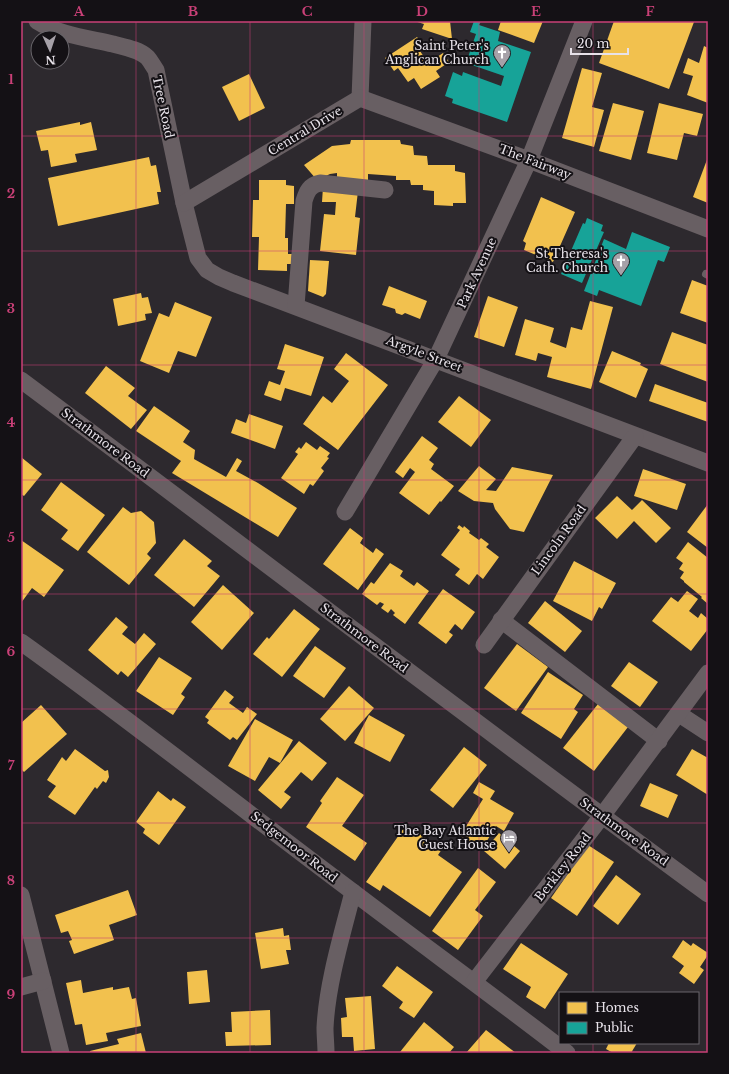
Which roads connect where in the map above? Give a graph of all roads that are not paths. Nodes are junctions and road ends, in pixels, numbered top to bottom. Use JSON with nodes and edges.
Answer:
{"nodes":[{"id":1,"x":37,"y":21,"type":"edge"},
{"id":2,"x":363,"y":21,"type":"edge"},
{"id":3,"x":584,"y":21,"type":"edge"},
{"id":4,"x":360,"y":98,"type":"junction"},
{"id":5,"x":529,"y":160,"type":"junction"},
{"id":6,"x":385,"y":190,"type":"dead end"},
{"id":7,"x":184,"y":203,"type":"junction"},
{"id":8,"x":708,"y":229,"type":"edge"},
{"id":9,"x":296,"y":306,"type":"junction"},
{"id":10,"x":436,"y":359,"type":"junction"},
{"id":11,"x":21,"y":380,"type":"edge"},
{"id":12,"x":635,"y":436,"type":"junction"},
{"id":13,"x":708,"y":463,"type":"edge"},
{"id":14,"x":345,"y":512,"type":"dead end"},
{"id":15,"x":501,"y":620,"type":"junction"},
{"id":16,"x":22,"y":645,"type":"edge"},
{"id":17,"x":484,"y":645,"type":"dead end"},
{"id":18,"x":708,"y":673,"type":"edge"},
{"id":19,"x":679,"y":714,"type":"junction"},
{"id":20,"x":708,"y":733,"type":"edge"},
{"id":21,"x":659,"y":741,"type":"junction"},
{"id":22,"x":602,"y":816,"type":"junction"},
{"id":23,"x":353,"y":892,"type":"junction"},
{"id":24,"x":708,"y":894,"type":"edge"},
{"id":25,"x":21,"y":895,"type":"edge"},
{"id":26,"x":43,"y":981,"type":"junction"},
{"id":27,"x":474,"y":982,"type":"junction"},
{"id":28,"x":21,"y":987,"type":"edge"},
{"id":29,"x":61,"y":1053,"type":"edge"},
{"id":30,"x":326,"y":1053,"type":"edge"},
{"id":31,"x":567,"y":1053,"type":"edge"}],
"edges":[{"from":1,"to":7,"type":"street","name":"Tree Road"},
{"from":2,"to":4,"type":"street"},
{"from":3,"to":5,"type":"street","name":"Park Avenue"},
{"from":4,"to":5,"type":"street","name":"The Fairway"},
{"from":4,"to":7,"type":"street","name":"Central Drive"},
{"from":5,"to":8,"type":"street","name":"The Fairway"},
{"from":5,"to":10,"type":"street","name":"Park Avenue"},
{"from":6,"to":9,"type":"street"},
{"from":7,"to":9,"type":"street","name":"Argyle Street"},
{"from":9,"to":10,"type":"street","name":"Argyle Street"},
{"from":10,"to":12,"type":"street","name":"Argyle Street"},
{"from":10,"to":14,"type":"street","name":"Park Avenue"},
{"from":11,"to":22,"type":"street","name":"Strathmore Road"},
{"from":12,"to":13,"type":"street","name":"Argyle Street"},
{"from":12,"to":15,"type":"street","name":"Lincoln Road"},
{"from":15,"to":17,"type":"street","name":"Lincoln Road"},
{"from":15,"to":21,"type":"street"},
{"from":16,"to":23,"type":"street","name":"Sedgemoor Road"},
{"from":18,"to":19,"type":"street","name":"Berkley Road"},
{"from":19,"to":20,"type":"street"},
{"from":19,"to":21,"type":"street","name":"Berkley Road"},
{"from":21,"to":22,"type":"street","name":"Berkley Road"},
{"from":22,"to":24,"type":"street","name":"Strathmore Road"},
{"from":22,"to":27,"type":"street","name":"Berkley Road"},
{"from":23,"to":27,"type":"street","name":"Sedgemoor Road"},
{"from":23,"to":30,"type":"street"},
{"from":25,"to":26,"type":"street"},
{"from":26,"to":28,"type":"street"},
{"from":26,"to":29,"type":"street"},
{"from":27,"to":31,"type":"street","name":"Sedgemoor Road"}]}
